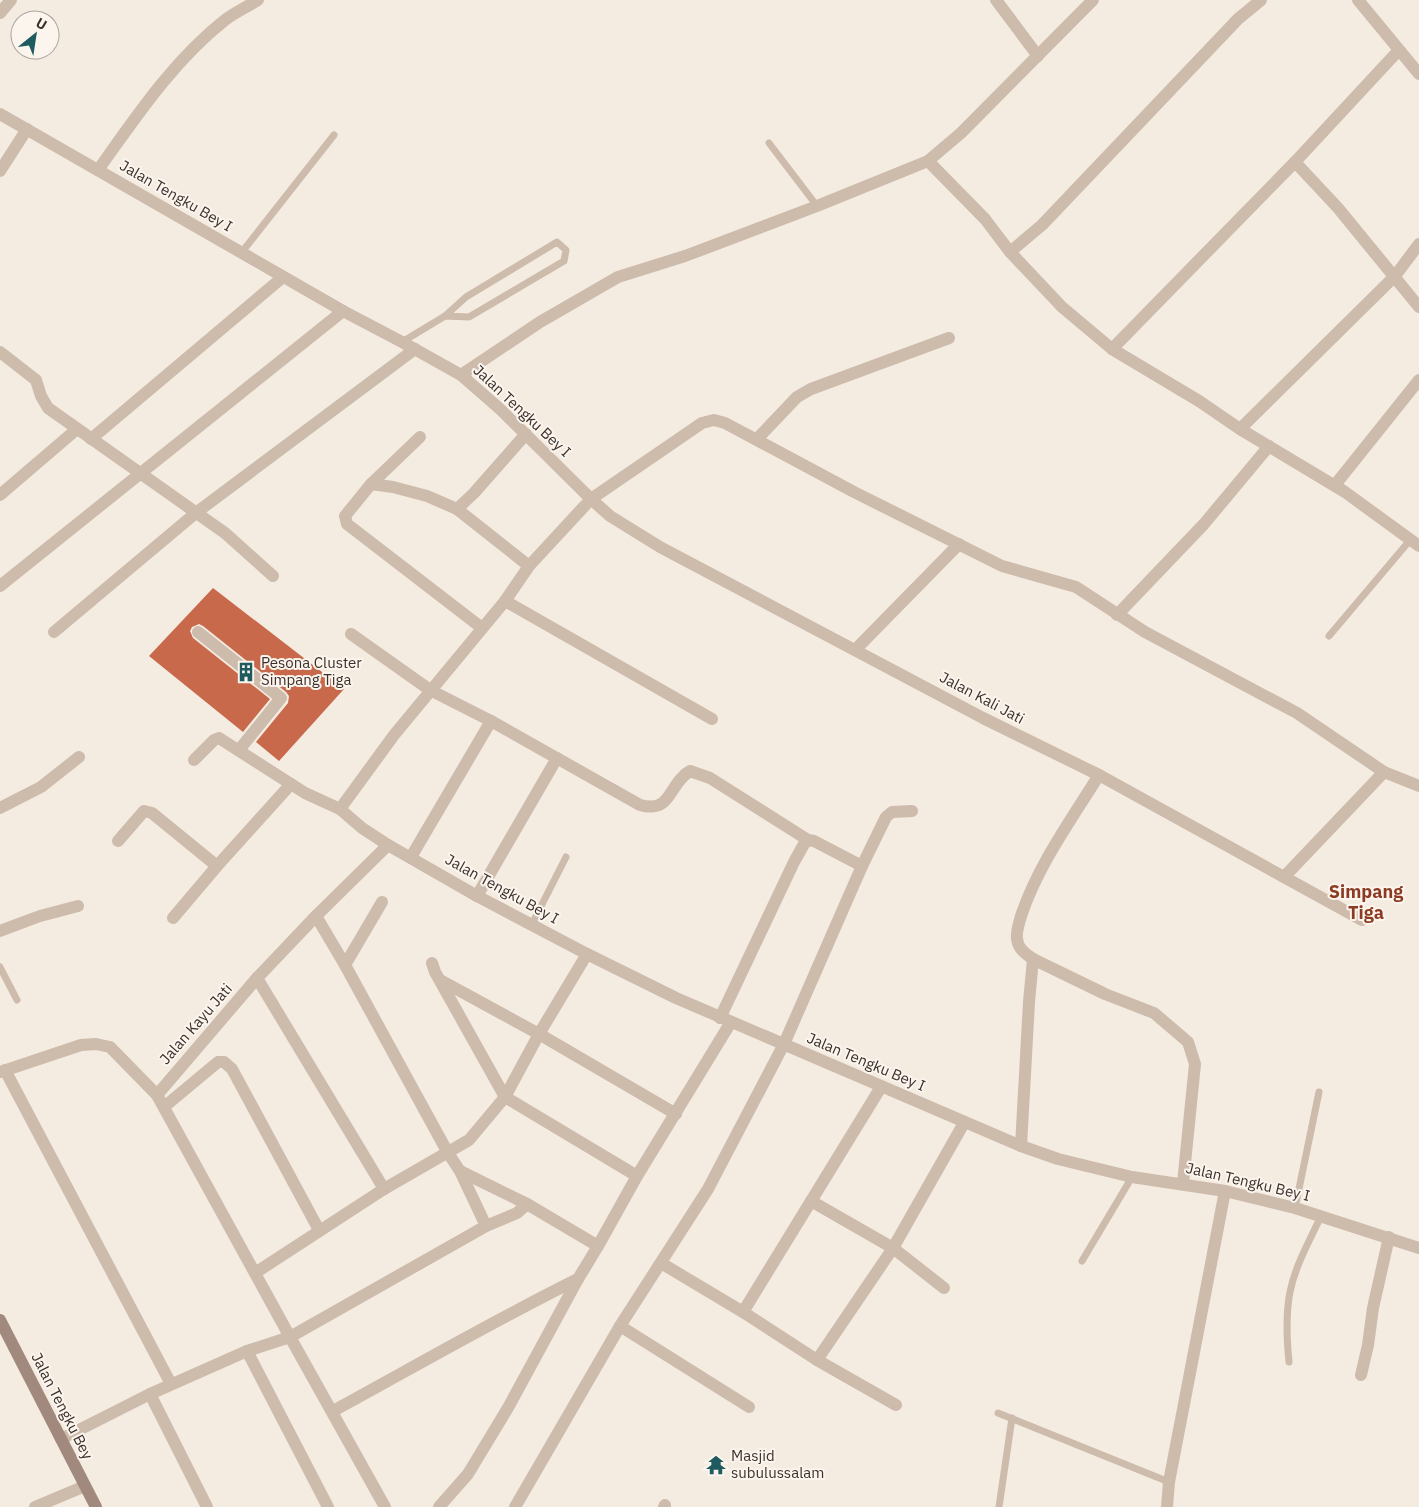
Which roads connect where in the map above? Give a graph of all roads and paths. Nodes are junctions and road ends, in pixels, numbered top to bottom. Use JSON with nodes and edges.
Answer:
{"nodes":[{"id":1,"x":11,"y":0,"type":"edge"},
{"id":2,"x":258,"y":0,"type":"edge"},
{"id":3,"x":996,"y":0,"type":"edge"},
{"id":4,"x":1093,"y":0,"type":"edge"},
{"id":5,"x":1261,"y":0,"type":"edge"},
{"id":6,"x":1358,"y":0,"type":"edge"},
{"id":7,"x":0,"y":13,"type":"edge"},
{"id":8,"x":1399,"y":50,"type":"junction"},
{"id":9,"x":1038,"y":56,"type":"junction"},
{"id":10,"x":1414,"y":61,"type":"edge"},
{"id":11,"x":1419,"y":74,"type":"edge"},
{"id":12,"x":0,"y":114,"type":"edge"},
{"id":13,"x":27,"y":129,"type":"junction"},
{"id":14,"x":334,"y":135,"type":"dead end"},
{"id":15,"x":769,"y":143,"type":"dead end"},
{"id":16,"x":928,"y":160,"type":"junction"},
{"id":17,"x":1295,"y":162,"type":"junction"},
{"id":18,"x":98,"y":170,"type":"junction"},
{"id":19,"x":0,"y":171,"type":"edge"},
{"id":20,"x":817,"y":206,"type":"junction"},
{"id":21,"x":1419,"y":244,"type":"edge"},
{"id":22,"x":242,"y":252,"type":"junction"},
{"id":23,"x":1010,"y":252,"type":"junction"},
{"id":24,"x":1395,"y":276,"type":"junction"},
{"id":25,"x":283,"y":277,"type":"junction"},
{"id":26,"x":1419,"y":307,"type":"edge"},
{"id":27,"x":343,"y":311,"type":"junction"},
{"id":28,"x":446,"y":316,"type":"junction"},
{"id":29,"x":949,"y":338,"type":"dead end"},
{"id":30,"x":402,"y":342,"type":"junction"},
{"id":31,"x":415,"y":349,"type":"junction"},
{"id":32,"x":1112,"y":349,"type":"junction"},
{"id":33,"x":0,"y":352,"type":"edge"},
{"id":34,"x":461,"y":376,"type":"junction"},
{"id":35,"x":1419,"y":380,"type":"edge"},
{"id":36,"x":76,"y":429,"type":"junction"},
{"id":37,"x":1240,"y":429,"type":"junction"},
{"id":38,"x":526,"y":434,"type":"junction"},
{"id":39,"x":420,"y":437,"type":"dead end"},
{"id":40,"x":91,"y":439,"type":"junction"},
{"id":41,"x":757,"y":439,"type":"junction"},
{"id":42,"x":1269,"y":446,"type":"junction"},
{"id":43,"x":140,"y":474,"type":"junction"},
{"id":44,"x":371,"y":484,"type":"junction"},
{"id":45,"x":1335,"y":486,"type":"junction"},
{"id":46,"x":0,"y":495,"type":"edge"},
{"id":47,"x":591,"y":498,"type":"junction"},
{"id":48,"x":457,"y":509,"type":"junction"},
{"id":49,"x":197,"y":512,"type":"junction"},
{"id":50,"x":1415,"y":543,"type":"edge"},
{"id":51,"x":959,"y":544,"type":"junction"},
{"id":52,"x":529,"y":566,"type":"junction"},
{"id":53,"x":273,"y":576,"type":"dead end"},
{"id":54,"x":0,"y":586,"type":"edge"},
{"id":55,"x":505,"y":601,"type":"junction"},
{"id":56,"x":1118,"y":615,"type":"junction"},
{"id":57,"x":482,"y":628,"type":"junction"},
{"id":58,"x":54,"y":632,"type":"dead end"},
{"id":59,"x":198,"y":632,"type":"dead end"},
{"id":60,"x":351,"y":634,"type":"dead end"},
{"id":61,"x":1329,"y":636,"type":"dead end"},
{"id":62,"x":856,"y":649,"type":"junction"},
{"id":63,"x":430,"y":690,"type":"junction"},
{"id":64,"x":712,"y":720,"type":"dead end"},
{"id":65,"x":491,"y":721,"type":"junction"},
{"id":66,"x":239,"y":750,"type":"junction"},
{"id":67,"x":79,"y":757,"type":"dead end"},
{"id":68,"x":557,"y":758,"type":"junction"},
{"id":69,"x":194,"y":760,"type":"dead end"},
{"id":70,"x":1384,"y":772,"type":"junction"},
{"id":71,"x":1098,"y":775,"type":"junction"},
{"id":72,"x":291,"y":784,"type":"junction"},
{"id":73,"x":1419,"y":786,"type":"edge"},
{"id":74,"x":0,"y":808,"type":"edge"},
{"id":75,"x":340,"y":808,"type":"junction"},
{"id":76,"x":912,"y":811,"type":"dead end"},
{"id":77,"x":808,"y":840,"type":"junction"},
{"id":78,"x":118,"y":841,"type":"dead end"},
{"id":79,"x":388,"y":845,"type":"junction"},
{"id":80,"x":411,"y":857,"type":"junction"},
{"id":81,"x":566,"y":857,"type":"dead end"},
{"id":82,"x":217,"y":866,"type":"junction"},
{"id":83,"x":862,"y":866,"type":"junction"},
{"id":84,"x":1284,"y":876,"type":"junction"},
{"id":85,"x":477,"y":896,"type":"junction"},
{"id":86,"x":382,"y":902,"type":"dead end"},
{"id":87,"x":78,"y":906,"type":"dead end"},
{"id":88,"x":316,"y":916,"type":"junction"},
{"id":89,"x":173,"y":918,"type":"dead end"},
{"id":90,"x":1362,"y":920,"type":"dead end"},
{"id":91,"x":532,"y":924,"type":"junction"},
{"id":92,"x":0,"y":932,"type":"edge"},
{"id":93,"x":587,"y":954,"type":"junction"},
{"id":94,"x":1033,"y":959,"type":"junction"},
{"id":95,"x":432,"y":963,"type":"dead end"},
{"id":96,"x":345,"y":965,"type":"junction"},
{"id":97,"x":0,"y":967,"type":"edge"},
{"id":98,"x":257,"y":978,"type":"junction"},
{"id":99,"x":440,"y":980,"type":"junction"},
{"id":100,"x":18,"y":1000,"type":"dead end"},
{"id":101,"x":726,"y":1020,"type":"junction"},
{"id":102,"x":539,"y":1034,"type":"junction"},
{"id":103,"x":784,"y":1044,"type":"junction"},
{"id":104,"x":2,"y":1071,"type":"edge"},
{"id":105,"x":881,"y":1087,"type":"junction"},
{"id":106,"x":1318,"y":1092,"type":"dead end"},
{"id":107,"x":157,"y":1095,"type":"junction"},
{"id":108,"x":505,"y":1097,"type":"junction"},
{"id":109,"x":164,"y":1107,"type":"junction"},
{"id":110,"x":676,"y":1114,"type":"junction"},
{"id":111,"x":964,"y":1123,"type":"junction"},
{"id":112,"x":1021,"y":1146,"type":"junction"},
{"id":113,"x":448,"y":1153,"type":"junction"},
{"id":114,"x":460,"y":1171,"type":"junction"},
{"id":115,"x":637,"y":1176,"type":"junction"},
{"id":116,"x":1132,"y":1177,"type":"junction"},
{"id":117,"x":1183,"y":1183,"type":"junction"},
{"id":118,"x":384,"y":1189,"type":"junction"},
{"id":119,"x":1225,"y":1191,"type":"junction"},
{"id":120,"x":811,"y":1201,"type":"junction"},
{"id":121,"x":527,"y":1204,"type":"junction"},
{"id":122,"x":1295,"y":1208,"type":"junction"},
{"id":123,"x":1321,"y":1216,"type":"junction"},
{"id":124,"x":486,"y":1226,"type":"junction"},
{"id":125,"x":319,"y":1230,"type":"junction"},
{"id":126,"x":1389,"y":1237,"type":"junction"},
{"id":127,"x":598,"y":1246,"type":"junction"},
{"id":128,"x":892,"y":1248,"type":"junction"},
{"id":129,"x":1419,"y":1248,"type":"edge"},
{"id":130,"x":1082,"y":1261,"type":"dead end"},
{"id":131,"x":661,"y":1263,"type":"junction"},
{"id":132,"x":255,"y":1273,"type":"junction"},
{"id":133,"x":578,"y":1279,"type":"junction"},
{"id":134,"x":944,"y":1288,"type":"dead end"},
{"id":135,"x":743,"y":1312,"type":"junction"},
{"id":136,"x":0,"y":1320,"type":"edge"},
{"id":137,"x":620,"y":1326,"type":"junction"},
{"id":138,"x":290,"y":1337,"type":"junction"},
{"id":139,"x":247,"y":1351,"type":"junction"},
{"id":140,"x":816,"y":1360,"type":"junction"},
{"id":141,"x":1289,"y":1362,"type":"dead end"},
{"id":142,"x":1361,"y":1375,"type":"dead end"},
{"id":143,"x":171,"y":1384,"type":"junction"},
{"id":144,"x":150,"y":1394,"type":"junction"},
{"id":145,"x":896,"y":1405,"type":"dead end"},
{"id":146,"x":749,"y":1407,"type":"dead end"},
{"id":147,"x":333,"y":1411,"type":"junction"},
{"id":148,"x":998,"y":1413,"type":"dead end"},
{"id":149,"x":1012,"y":1418,"type":"junction"},
{"id":150,"x":60,"y":1439,"type":"junction"},
{"id":151,"x":1169,"y":1482,"type":"junction"},
{"id":152,"x":85,"y":1486,"type":"junction"},
{"id":153,"x":35,"y":1507,"type":"edge"},
{"id":154,"x":96,"y":1507,"type":"edge"},
{"id":155,"x":207,"y":1507,"type":"edge"},
{"id":156,"x":328,"y":1507,"type":"edge"},
{"id":157,"x":386,"y":1507,"type":"edge"},
{"id":158,"x":439,"y":1507,"type":"edge"},
{"id":159,"x":515,"y":1507,"type":"edge"},
{"id":160,"x":999,"y":1507,"type":"edge"},
{"id":161,"x":1167,"y":1507,"type":"edge"}],
"edges":[{"from":1,"to":7,"type":"street"},
{"from":2,"to":18,"type":"street"},
{"from":3,"to":9,"type":"street"},
{"from":4,"to":9,"type":"street"},
{"from":5,"to":23,"type":"street"},
{"from":6,"to":8,"type":"street"},
{"from":8,"to":10,"type":"street"},
{"from":8,"to":17,"type":"street"},
{"from":9,"to":16,"type":"street"},
{"from":10,"to":11,"type":"street"},
{"from":12,"to":13,"type":"street","name":"Jalan Tengku Bey I"},
{"from":13,"to":18,"type":"street","name":"Jalan Tengku Bey I"},
{"from":13,"to":19,"type":"street"},
{"from":14,"to":22,"type":"lane"},
{"from":15,"to":20,"type":"lane"},
{"from":16,"to":20,"type":"street"},
{"from":16,"to":23,"type":"street"},
{"from":17,"to":24,"type":"street"},
{"from":17,"to":32,"type":"street"},
{"from":18,"to":22,"type":"street","name":"Jalan Tengku Bey I"},
{"from":20,"to":34,"type":"street"},
{"from":21,"to":24,"type":"street"},
{"from":22,"to":25,"type":"street","name":"Jalan Tengku Bey I"},
{"from":23,"to":32,"type":"street"},
{"from":24,"to":26,"type":"street"},
{"from":24,"to":37,"type":"street"},
{"from":25,"to":27,"type":"street","name":"Jalan Tengku Bey I"},
{"from":25,"to":40,"type":"street"},
{"from":27,"to":30,"type":"street","name":"Jalan Tengku Bey I"},
{"from":27,"to":43,"type":"street"},
{"from":28,"to":28,"type":"lane"},
{"from":28,"to":30,"type":"lane"},
{"from":29,"to":41,"type":"street"},
{"from":30,"to":31,"type":"street","name":"Jalan Tengku Bey I"},
{"from":31,"to":34,"type":"street","name":"Jalan Tengku Bey I"},
{"from":31,"to":49,"type":"street"},
{"from":32,"to":37,"type":"street"},
{"from":33,"to":36,"type":"street"},
{"from":34,"to":38,"type":"street","name":"Jalan Tengku Bey I"},
{"from":35,"to":45,"type":"street"},
{"from":36,"to":40,"type":"street"},
{"from":36,"to":46,"type":"street"},
{"from":37,"to":42,"type":"street"},
{"from":38,"to":47,"type":"street","name":"Jalan Tengku Bey I"},
{"from":38,"to":48,"type":"street"},
{"from":39,"to":44,"type":"street"},
{"from":40,"to":43,"type":"street"},
{"from":41,"to":47,"type":"street"},
{"from":41,"to":51,"type":"street"},
{"from":42,"to":45,"type":"street"},
{"from":42,"to":56,"type":"street"},
{"from":43,"to":49,"type":"street"},
{"from":43,"to":54,"type":"street"},
{"from":44,"to":48,"type":"street"},
{"from":44,"to":57,"type":"street"},
{"from":45,"to":50,"type":"street"},
{"from":47,"to":52,"type":"street"},
{"from":47,"to":62,"type":"street","name":"Jalan Kali Jati"},
{"from":48,"to":52,"type":"street"},
{"from":49,"to":53,"type":"street"},
{"from":49,"to":58,"type":"street"},
{"from":50,"to":61,"type":"lane"},
{"from":51,"to":56,"type":"street"},
{"from":51,"to":62,"type":"street"},
{"from":52,"to":55,"type":"street"},
{"from":55,"to":57,"type":"street"},
{"from":55,"to":64,"type":"street"},
{"from":56,"to":70,"type":"street"},
{"from":57,"to":63,"type":"street"},
{"from":59,"to":66,"type":"street"},
{"from":60,"to":63,"type":"street"},
{"from":62,"to":71,"type":"street","name":"Jalan Kali Jati"},
{"from":63,"to":65,"type":"street"},
{"from":63,"to":75,"type":"street"},
{"from":65,"to":68,"type":"street"},
{"from":65,"to":80,"type":"street"},
{"from":66,"to":69,"type":"street","name":"Jalan Tengku Bey I"},
{"from":66,"to":72,"type":"street","name":"Jalan Tengku Bey I"},
{"from":67,"to":74,"type":"street"},
{"from":68,"to":77,"type":"street"},
{"from":68,"to":85,"type":"street"},
{"from":70,"to":73,"type":"street"},
{"from":70,"to":84,"type":"street"},
{"from":71,"to":84,"type":"street","name":"Jalan Kali Jati"},
{"from":71,"to":94,"type":"street"},
{"from":72,"to":75,"type":"street","name":"Jalan Tengku Bey I"},
{"from":72,"to":82,"type":"street"},
{"from":75,"to":79,"type":"street","name":"Jalan Tengku Bey I"},
{"from":76,"to":83,"type":"street"},
{"from":77,"to":83,"type":"street"},
{"from":77,"to":101,"type":"street"},
{"from":78,"to":82,"type":"street"},
{"from":79,"to":80,"type":"street","name":"Jalan Tengku Bey I"},
{"from":79,"to":88,"type":"street","name":"Jalan Kayu Jati"},
{"from":80,"to":85,"type":"street","name":"Jalan Tengku Bey I"},
{"from":81,"to":91,"type":"lane"},
{"from":82,"to":89,"type":"street"},
{"from":83,"to":103,"type":"street"},
{"from":84,"to":90,"type":"street","name":"Jalan Kali Jati"},
{"from":85,"to":91,"type":"street","name":"Jalan Tengku Bey I"},
{"from":86,"to":96,"type":"street"},
{"from":87,"to":92,"type":"street"},
{"from":88,"to":96,"type":"street"},
{"from":88,"to":98,"type":"street","name":"Jalan Kayu Jati"},
{"from":91,"to":93,"type":"street","name":"Jalan Tengku Bey I"},
{"from":93,"to":101,"type":"street","name":"Jalan Tengku Bey I"},
{"from":93,"to":102,"type":"street"},
{"from":94,"to":112,"type":"street"},
{"from":94,"to":117,"type":"street"},
{"from":95,"to":99,"type":"street"},
{"from":96,"to":113,"type":"street"},
{"from":97,"to":100,"type":"lane"},
{"from":98,"to":107,"type":"street","name":"Jalan Kayu Jati"},
{"from":98,"to":118,"type":"street"},
{"from":99,"to":102,"type":"street"},
{"from":99,"to":108,"type":"street"},
{"from":101,"to":103,"type":"street","name":"Jalan Tengku Bey I"},
{"from":101,"to":110,"type":"street"},
{"from":102,"to":108,"type":"street"},
{"from":102,"to":110,"type":"street"},
{"from":103,"to":105,"type":"street","name":"Jalan Tengku Bey I"},
{"from":103,"to":131,"type":"street"},
{"from":104,"to":107,"type":"street"},
{"from":104,"to":143,"type":"street"},
{"from":105,"to":111,"type":"street","name":"Jalan Tengku Bey I"},
{"from":105,"to":120,"type":"street"},
{"from":106,"to":122,"type":"lane"},
{"from":107,"to":109,"type":"street"},
{"from":108,"to":113,"type":"street"},
{"from":108,"to":115,"type":"street"},
{"from":109,"to":125,"type":"street"},
{"from":109,"to":132,"type":"street"},
{"from":110,"to":115,"type":"street"},
{"from":111,"to":112,"type":"street","name":"Jalan Tengku Bey I"},
{"from":111,"to":128,"type":"street"},
{"from":112,"to":116,"type":"street","name":"Jalan Tengku Bey I"},
{"from":113,"to":114,"type":"street"},
{"from":113,"to":118,"type":"street"},
{"from":114,"to":121,"type":"street"},
{"from":114,"to":124,"type":"street"},
{"from":115,"to":127,"type":"street"},
{"from":116,"to":117,"type":"street","name":"Jalan Tengku Bey I"},
{"from":116,"to":130,"type":"lane"},
{"from":117,"to":119,"type":"street","name":"Jalan Tengku Bey I"},
{"from":118,"to":125,"type":"street"},
{"from":119,"to":122,"type":"street","name":"Jalan Tengku Bey I"},
{"from":119,"to":151,"type":"street"},
{"from":120,"to":128,"type":"street"},
{"from":120,"to":135,"type":"street"},
{"from":121,"to":124,"type":"street"},
{"from":121,"to":127,"type":"street"},
{"from":122,"to":123,"type":"street","name":"Jalan Tengku Bey I"},
{"from":123,"to":126,"type":"street","name":"Jalan Tengku Bey I"},
{"from":123,"to":141,"type":"lane"},
{"from":124,"to":138,"type":"street"},
{"from":125,"to":132,"type":"street"},
{"from":126,"to":129,"type":"street","name":"Jalan Tengku Bey I"},
{"from":126,"to":142,"type":"street"},
{"from":127,"to":133,"type":"street"},
{"from":128,"to":134,"type":"street"},
{"from":128,"to":140,"type":"street"},
{"from":131,"to":135,"type":"street"},
{"from":131,"to":137,"type":"street"},
{"from":132,"to":138,"type":"street"},
{"from":133,"to":147,"type":"street"},
{"from":133,"to":158,"type":"street"},
{"from":135,"to":140,"type":"street"},
{"from":136,"to":150,"type":"main road","name":"Jalan Tengku Bey"},
{"from":137,"to":146,"type":"street"},
{"from":137,"to":159,"type":"street"},
{"from":138,"to":139,"type":"street"},
{"from":138,"to":147,"type":"street"},
{"from":139,"to":143,"type":"street"},
{"from":139,"to":156,"type":"street"},
{"from":140,"to":145,"type":"street"},
{"from":143,"to":144,"type":"street"},
{"from":144,"to":150,"type":"street"},
{"from":144,"to":155,"type":"street"},
{"from":147,"to":157,"type":"street"},
{"from":148,"to":149,"type":"lane"},
{"from":149,"to":151,"type":"lane"},
{"from":149,"to":160,"type":"lane"},
{"from":150,"to":152,"type":"main road","name":"Jalan Tengku Bey"},
{"from":151,"to":161,"type":"street"},
{"from":152,"to":153,"type":"street"},
{"from":152,"to":154,"type":"main road","name":"Jalan Tengku Bey"}]}
